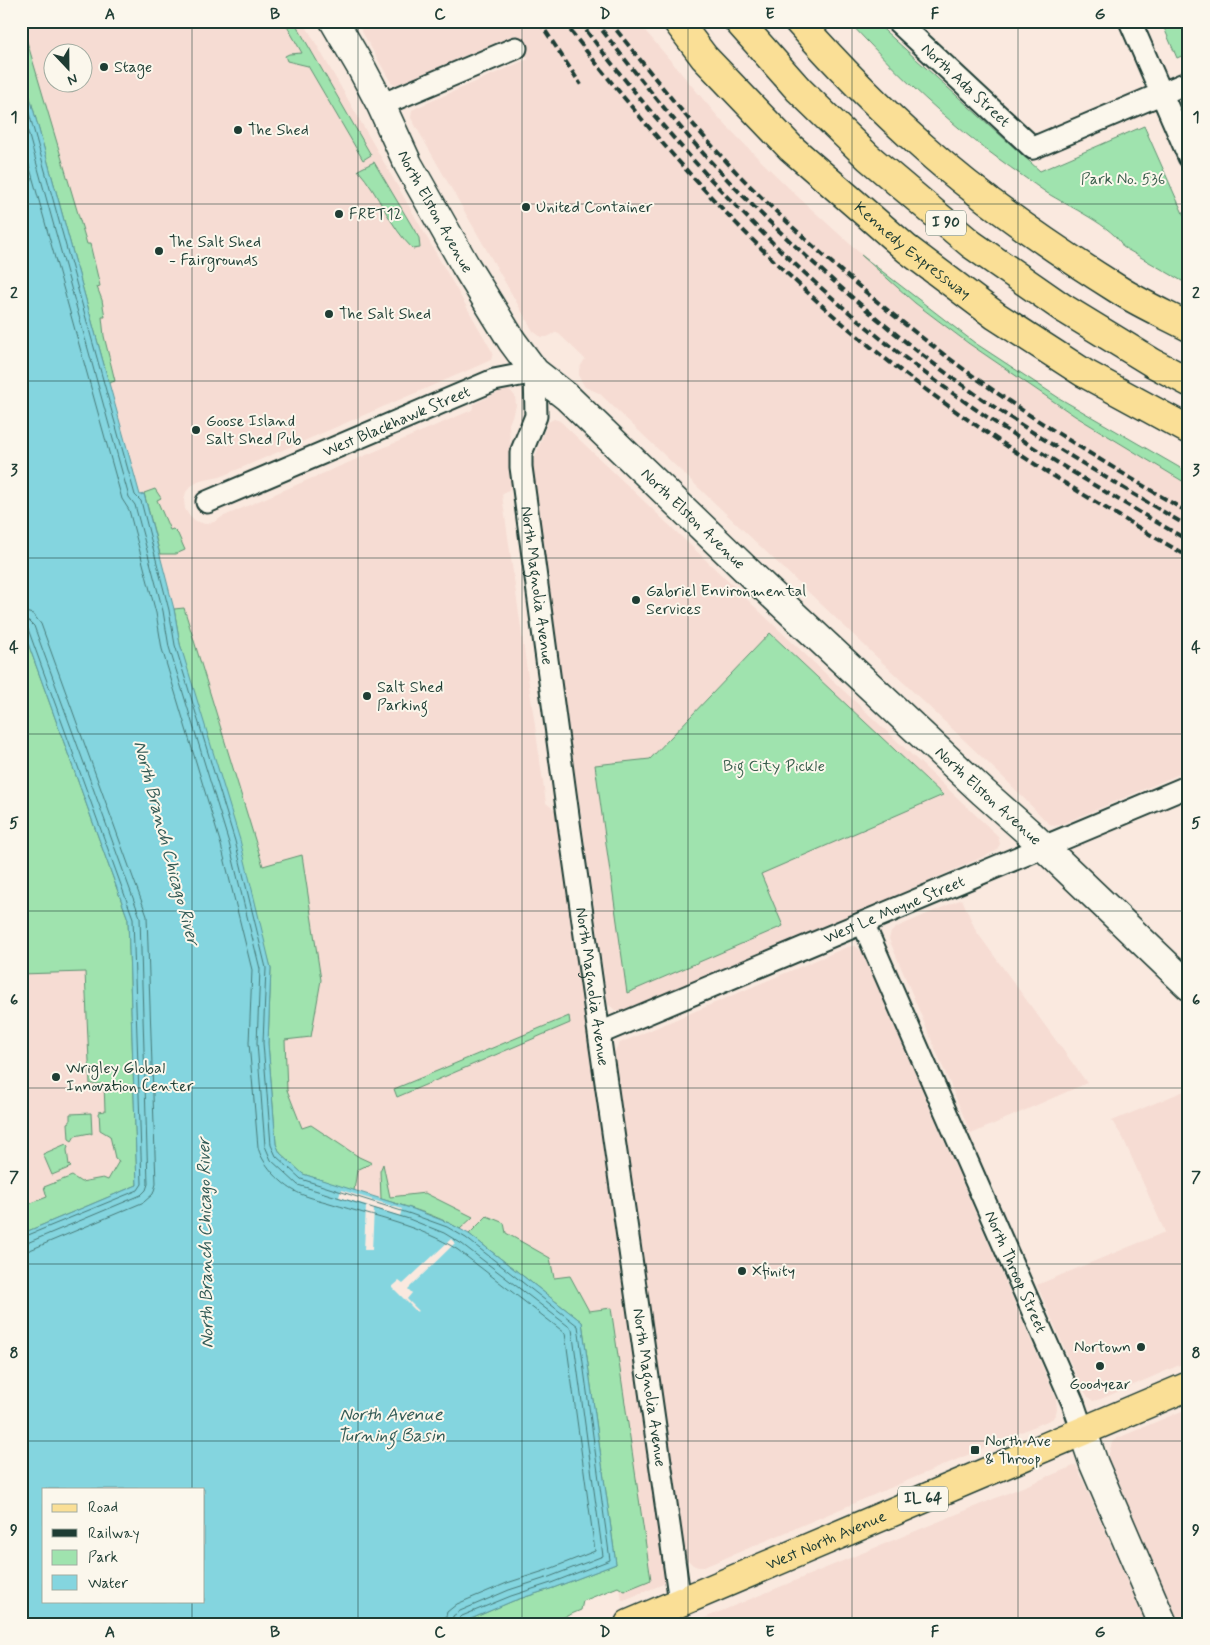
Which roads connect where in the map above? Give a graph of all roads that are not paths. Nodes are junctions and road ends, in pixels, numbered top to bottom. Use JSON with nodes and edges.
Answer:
{"nodes":[{"id":1,"x":334,"y":21,"type":"edge"},
{"id":2,"x":677,"y":21,"type":"edge"},
{"id":3,"x":738,"y":21,"type":"edge"},
{"id":4,"x":798,"y":21,"type":"edge"},
{"id":5,"x":897,"y":21,"type":"edge"},
{"id":6,"x":1130,"y":21,"type":"edge"},
{"id":7,"x":516,"y":48,"type":"dead end"},
{"id":8,"x":1189,"y":82,"type":"edge"},
{"id":9,"x":1161,"y":94,"type":"junction"},
{"id":10,"x":380,"y":105,"type":"junction"},
{"id":11,"x":1189,"y":157,"type":"edge"},
{"id":12,"x":1189,"y":327,"type":"edge"},
{"id":13,"x":535,"y":372,"type":"junction"},
{"id":14,"x":1189,"y":382,"type":"edge"},
{"id":15,"x":1155,"y":413,"type":"junction"},
{"id":16,"x":1189,"y":430,"type":"edge"},
{"id":17,"x":1189,"y":442,"type":"edge"},
{"id":18,"x":207,"y":502,"type":"dead end"},
{"id":19,"x":1189,"y":786,"type":"edge"},
{"id":20,"x":1044,"y":847,"type":"junction"},
{"id":21,"x":863,"y":923,"type":"junction"},
{"id":22,"x":1189,"y":986,"type":"edge"},
{"id":23,"x":600,"y":1033,"type":"junction"},
{"id":24,"x":1189,"y":1386,"type":"edge"},
{"id":25,"x":1083,"y":1432,"type":"junction"},
{"id":26,"x":680,"y":1602,"type":"junction"},
{"id":27,"x":629,"y":1624,"type":"edge"},
{"id":28,"x":1162,"y":1624,"type":"edge"}],
"edges":[{"from":1,"to":10,"type":"main road","name":"North Elston Avenue"},
{"from":2,"to":15,"type":"main road","name":"Kennedy Expressway","number":"I 90"},
{"from":3,"to":14,"type":"main road","number":"I 90"},
{"from":4,"to":12,"type":"main road","number":"I 90"},
{"from":5,"to":9,"type":"street","name":"North Ada Street"},
{"from":6,"to":9,"type":"street"},
{"from":7,"to":10,"type":"street"},
{"from":8,"to":9,"type":"street"},
{"from":9,"to":11,"type":"street"},
{"from":10,"to":13,"type":"main road","name":"North Elston Avenue"},
{"from":13,"to":18,"type":"street","name":"West Blackhawk Street"},
{"from":13,"to":20,"type":"main road","name":"North Elston Avenue"},
{"from":13,"to":23,"type":"street","name":"North Magnolia Avenue"},
{"from":15,"to":16,"type":"main road","name":"Kennedy Expressway","number":"I 90"},
{"from":15,"to":17,"type":"main road"},
{"from":19,"to":20,"type":"street","name":"West Le Moyne Street"},
{"from":20,"to":21,"type":"street","name":"West Le Moyne Street"},
{"from":20,"to":22,"type":"main road","name":"North Elston Avenue"},
{"from":21,"to":23,"type":"street","name":"West Le Moyne Street"},
{"from":21,"to":25,"type":"street","name":"North Throop Street"},
{"from":23,"to":26,"type":"street","name":"North Magnolia Avenue"},
{"from":24,"to":25,"type":"main road","name":"West North Avenue","number":"IL 64"},
{"from":25,"to":26,"type":"main road","name":"West North Avenue","number":"IL 64"},
{"from":25,"to":28,"type":"main road","name":"North Throop Street"},
{"from":26,"to":27,"type":"main road","name":"West North Avenue","number":"IL 64"}]}
